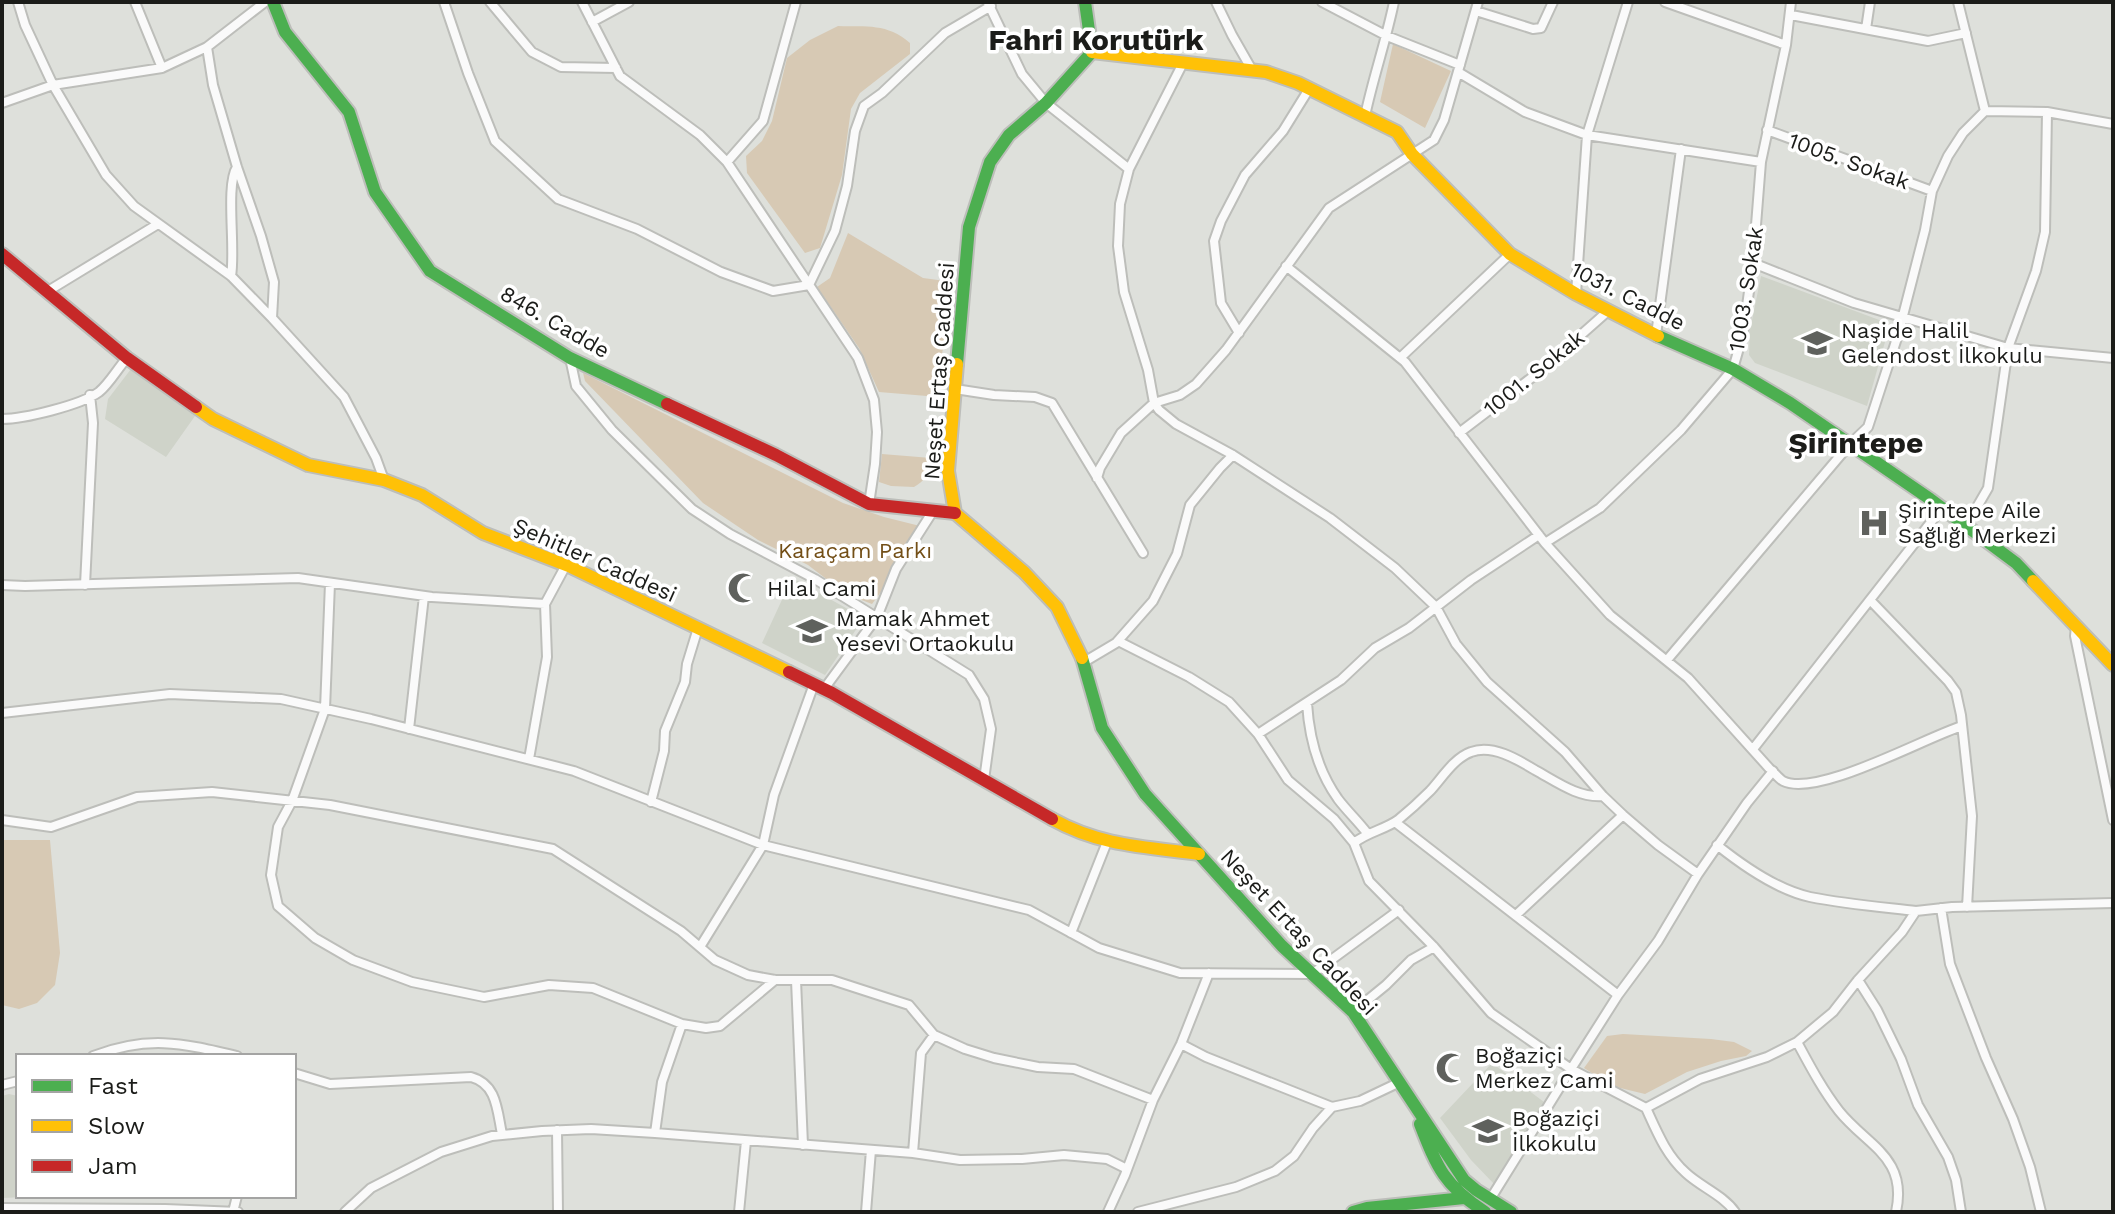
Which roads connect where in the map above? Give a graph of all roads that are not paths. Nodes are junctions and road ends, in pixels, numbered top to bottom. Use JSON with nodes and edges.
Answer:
{"nodes":[{"id":1,"x":18,"y":2,"type":"edge"},
{"id":2,"x":135,"y":2,"type":"edge"},
{"id":3,"x":265,"y":2,"type":"edge"},
{"id":4,"x":273,"y":2,"type":"edge"},
{"id":5,"x":444,"y":2,"type":"edge"},
{"id":6,"x":490,"y":2,"type":"edge"},
{"id":7,"x":582,"y":2,"type":"edge"},
{"id":8,"x":629,"y":2,"type":"edge"},
{"id":9,"x":796,"y":2,"type":"edge"},
{"id":10,"x":1085,"y":2,"type":"edge"},
{"id":11,"x":1216,"y":2,"type":"edge"},
{"id":12,"x":1322,"y":2,"type":"edge"},
{"id":13,"x":1394,"y":2,"type":"edge"},
{"id":14,"x":1553,"y":2,"type":"edge"},
{"id":15,"x":1628,"y":2,"type":"edge"},
{"id":16,"x":1665,"y":2,"type":"edge"},
{"id":17,"x":1791,"y":2,"type":"edge"},
{"id":18,"x":1870,"y":2,"type":"edge"},
{"id":19,"x":1960,"y":3,"type":"edge"},
{"id":20,"x":989,"y":4,"type":"edge"},
{"id":21,"x":1477,"y":6,"type":"edge"},
{"id":22,"x":1791,"y":15,"type":"junction"},
{"id":23,"x":592,"y":22,"type":"junction"},
{"id":24,"x":1866,"y":29,"type":"junction"},
{"id":25,"x":1966,"y":33,"type":"junction"},
{"id":26,"x":1387,"y":36,"type":"junction"},
{"id":27,"x":1786,"y":45,"type":"junction"},
{"id":28,"x":207,"y":47,"type":"junction"},
{"id":29,"x":1092,"y":52,"type":"junction"},
{"id":30,"x":1183,"y":63,"type":"junction"},
{"id":31,"x":162,"y":68,"type":"junction"},
{"id":32,"x":616,"y":68,"type":"junction"},
{"id":33,"x":1459,"y":68,"type":"junction"},
{"id":34,"x":1252,"y":70,"type":"junction"},
{"id":35,"x":53,"y":85,"type":"junction"},
{"id":36,"x":1309,"y":89,"type":"junction"},
{"id":37,"x":2,"y":103,"type":"edge"},
{"id":38,"x":1046,"y":103,"type":"junction"},
{"id":39,"x":1985,"y":111,"type":"junction"},
{"id":40,"x":2047,"y":112,"type":"junction"},
{"id":41,"x":1365,"y":116,"type":"junction"},
{"id":42,"x":2113,"y":124,"type":"edge"},
{"id":43,"x":1767,"y":130,"type":"junction"},
{"id":44,"x":1587,"y":135,"type":"junction"},
{"id":45,"x":1681,"y":149,"type":"junction"},
{"id":46,"x":1412,"y":154,"type":"junction"},
{"id":47,"x":727,"y":162,"type":"junction"},
{"id":48,"x":1761,"y":162,"type":"junction"},
{"id":49,"x":237,"y":167,"type":"junction"},
{"id":50,"x":1129,"y":169,"type":"junction"},
{"id":51,"x":1932,"y":191,"type":"junction"},
{"id":52,"x":158,"y":224,"type":"junction"},
{"id":53,"x":2,"y":254,"type":"edge"},
{"id":54,"x":1510,"y":254,"type":"junction"},
{"id":55,"x":1753,"y":263,"type":"junction"},
{"id":56,"x":1286,"y":266,"type":"junction"},
{"id":57,"x":231,"y":276,"type":"junction"},
{"id":58,"x":809,"y":285,"type":"junction"},
{"id":59,"x":48,"y":291,"type":"junction"},
{"id":60,"x":1576,"y":294,"type":"junction"},
{"id":61,"x":1608,"y":311,"type":"junction"},
{"id":62,"x":1903,"y":317,"type":"junction"},
{"id":63,"x":272,"y":318,"type":"junction"},
{"id":64,"x":1239,"y":333,"type":"junction"},
{"id":65,"x":1656,"y":335,"type":"junction"},
{"id":66,"x":2008,"y":348,"type":"junction"},
{"id":67,"x":127,"y":358,"type":"junction"},
{"id":68,"x":570,"y":358,"type":"junction"},
{"id":69,"x":1400,"y":358,"type":"junction"},
{"id":70,"x":2113,"y":358,"type":"edge"},
{"id":71,"x":1733,"y":369,"type":"junction"},
{"id":72,"x":955,"y":389,"type":"junction"},
{"id":73,"x":90,"y":395,"type":"junction"},
{"id":74,"x":1154,"y":403,"type":"junction"},
{"id":75,"x":2,"y":419,"type":"edge"},
{"id":76,"x":1459,"y":433,"type":"junction"},
{"id":77,"x":1850,"y":444,"type":"junction"},
{"id":78,"x":1233,"y":455,"type":"junction"},
{"id":79,"x":1097,"y":478,"type":"junction"},
{"id":80,"x":384,"y":480,"type":"junction"},
{"id":81,"x":869,"y":504,"type":"junction"},
{"id":82,"x":1942,"y":508,"type":"junction"},
{"id":83,"x":933,"y":511,"type":"junction"},
{"id":84,"x":955,"y":513,"type":"junction"},
{"id":85,"x":1966,"y":526,"type":"junction"},
{"id":86,"x":1542,"y":539,"type":"junction"},
{"id":87,"x":1143,"y":553,"type":"dead end"},
{"id":88,"x":566,"y":565,"type":"junction"},
{"id":89,"x":330,"y":583,"type":"junction"},
{"id":90,"x":2,"y":585,"type":"edge"},
{"id":91,"x":85,"y":585,"type":"junction"},
{"id":92,"x":424,"y":596,"type":"junction"},
{"id":93,"x":1870,"y":600,"type":"junction"},
{"id":94,"x":545,"y":604,"type":"junction"},
{"id":95,"x":1436,"y":607,"type":"junction"},
{"id":96,"x":877,"y":617,"type":"junction"},
{"id":97,"x":2076,"y":626,"type":"junction"},
{"id":98,"x":698,"y":628,"type":"junction"},
{"id":99,"x":1118,"y":641,"type":"junction"},
{"id":100,"x":1667,"y":660,"type":"junction"},
{"id":101,"x":1084,"y":662,"type":"junction"},
{"id":102,"x":2113,"y":665,"type":"edge"},
{"id":103,"x":819,"y":686,"type":"junction"},
{"id":104,"x":1307,"y":703,"type":"junction"},
{"id":105,"x":325,"y":709,"type":"junction"},
{"id":106,"x":2,"y":713,"type":"edge"},
{"id":107,"x":1962,"y":726,"type":"junction"},
{"id":108,"x":409,"y":729,"type":"junction"},
{"id":109,"x":1258,"y":734,"type":"junction"},
{"id":110,"x":1753,"y":749,"type":"junction"},
{"id":111,"x":529,"y":759,"type":"junction"},
{"id":112,"x":1773,"y":771,"type":"junction"},
{"id":113,"x":984,"y":780,"type":"junction"},
{"id":114,"x":1603,"y":796,"type":"junction"},
{"id":115,"x":292,"y":801,"type":"junction"},
{"id":116,"x":651,"y":802,"type":"junction"},
{"id":117,"x":1623,"y":815,"type":"junction"},
{"id":118,"x":2,"y":820,"type":"edge"},
{"id":119,"x":2113,"y":820,"type":"edge"},
{"id":120,"x":1395,"y":822,"type":"junction"},
{"id":121,"x":1367,"y":833,"type":"junction"},
{"id":122,"x":1107,"y":842,"type":"junction"},
{"id":123,"x":1354,"y":843,"type":"junction"},
{"id":124,"x":763,"y":845,"type":"junction"},
{"id":125,"x":1717,"y":845,"type":"junction"},
{"id":126,"x":1199,"y":854,"type":"junction"},
{"id":127,"x":1698,"y":874,"type":"junction"},
{"id":128,"x":2113,"y":903,"type":"edge"},
{"id":129,"x":1967,"y":907,"type":"junction"},
{"id":130,"x":1941,"y":908,"type":"junction"},
{"id":131,"x":1399,"y":910,"type":"junction"},
{"id":132,"x":1916,"y":911,"type":"junction"},
{"id":133,"x":1516,"y":915,"type":"junction"},
{"id":134,"x":1071,"y":933,"type":"junction"},
{"id":135,"x":700,"y":947,"type":"junction"},
{"id":136,"x":1434,"y":947,"type":"junction"},
{"id":137,"x":1209,"y":973,"type":"junction"},
{"id":138,"x":1312,"y":974,"type":"junction"},
{"id":139,"x":775,"y":980,"type":"junction"},
{"id":140,"x":796,"y":980,"type":"junction"},
{"id":141,"x":1858,"y":980,"type":"junction"},
{"id":142,"x":1618,"y":995,"type":"junction"},
{"id":143,"x":1353,"y":1012,"type":"junction"},
{"id":144,"x":682,"y":1024,"type":"junction"},
{"id":145,"x":934,"y":1035,"type":"junction"},
{"id":146,"x":1797,"y":1042,"type":"junction"},
{"id":147,"x":1181,"y":1044,"type":"junction"},
{"id":148,"x":107,"y":1054,"type":"edge"},
{"id":149,"x":227,"y":1054,"type":"edge"},
{"id":150,"x":1571,"y":1069,"type":"junction"},
{"id":151,"x":296,"y":1074,"type":"edge"},
{"id":152,"x":1400,"y":1082,"type":"junction"},
{"id":153,"x":1410,"y":1099,"type":"junction"},
{"id":154,"x":1153,"y":1100,"type":"junction"},
{"id":155,"x":1332,"y":1107,"type":"junction"},
{"id":156,"x":1646,"y":1108,"type":"junction"},
{"id":157,"x":557,"y":1130,"type":"junction"},
{"id":158,"x":655,"y":1133,"type":"junction"},
{"id":159,"x":502,"y":1134,"type":"junction"},
{"id":160,"x":746,"y":1141,"type":"junction"},
{"id":161,"x":803,"y":1145,"type":"junction"},
{"id":162,"x":871,"y":1150,"type":"junction"},
{"id":163,"x":913,"y":1153,"type":"junction"},
{"id":164,"x":1127,"y":1169,"type":"junction"},
{"id":165,"x":1487,"y":1196,"type":"junction"},
{"id":166,"x":161,"y":1198,"type":"edge"},
{"id":167,"x":1463,"y":1198,"type":"junction"},
{"id":168,"x":1419,"y":1207,"type":"edge"},
{"id":169,"x":2,"y":1208,"type":"edge"},
{"id":170,"x":165,"y":1209,"type":"junction"},
{"id":171,"x":47,"y":1210,"type":"edge"},
{"id":172,"x":235,"y":1212,"type":"edge"},
{"id":173,"x":345,"y":1212,"type":"edge"},
{"id":174,"x":558,"y":1212,"type":"edge"},
{"id":175,"x":739,"y":1212,"type":"edge"},
{"id":176,"x":866,"y":1212,"type":"edge"},
{"id":177,"x":1108,"y":1212,"type":"edge"},
{"id":178,"x":1138,"y":1212,"type":"edge"},
{"id":179,"x":1353,"y":1212,"type":"edge"},
{"id":180,"x":1485,"y":1212,"type":"edge"},
{"id":181,"x":1511,"y":1212,"type":"edge"},
{"id":182,"x":1735,"y":1212,"type":"edge"},
{"id":183,"x":1896,"y":1212,"type":"edge"},
{"id":184,"x":1961,"y":1212,"type":"edge"},
{"id":185,"x":2041,"y":1212,"type":"edge"}],
"edges":[{"from":1,"to":35,"type":"street"},
{"from":2,"to":31,"type":"street"},
{"from":3,"to":28,"type":"street"},
{"from":4,"to":68,"type":"street","name":"846. Cadde"},
{"from":5,"to":58,"type":"street"},
{"from":6,"to":32,"type":"street"},
{"from":7,"to":23,"type":"street"},
{"from":8,"to":23,"type":"street"},
{"from":9,"to":47,"type":"street"},
{"from":10,"to":29,"type":"street"},
{"from":11,"to":34,"type":"street"},
{"from":12,"to":26,"type":"street"},
{"from":13,"to":26,"type":"street"},
{"from":14,"to":21,"type":"street"},
{"from":15,"to":44,"type":"street"},
{"from":16,"to":27,"type":"street"},
{"from":17,"to":22,"type":"street","name":"1003. Sokak"},
{"from":18,"to":24,"type":"street"},
{"from":19,"to":25,"type":"street"},
{"from":20,"to":38,"type":"street"},
{"from":20,"to":58,"type":"street"},
{"from":21,"to":33,"type":"street"},
{"from":22,"to":24,"type":"street"},
{"from":22,"to":27,"type":"street","name":"1003. Sokak"},
{"from":23,"to":32,"type":"street"},
{"from":24,"to":25,"type":"street"},
{"from":25,"to":39,"type":"street"},
{"from":26,"to":33,"type":"street"},
{"from":26,"to":41,"type":"street"},
{"from":27,"to":43,"type":"street","name":"1003. Sokak"},
{"from":28,"to":31,"type":"street"},
{"from":28,"to":49,"type":"street"},
{"from":29,"to":30,"type":"street","name":"1031. Cadde"},
{"from":29,"to":38,"type":"street","name":"Neşet Ertaş Caddesi"},
{"from":30,"to":34,"type":"street","name":"1031. Cadde"},
{"from":30,"to":50,"type":"street"},
{"from":31,"to":35,"type":"street"},
{"from":32,"to":47,"type":"street"},
{"from":33,"to":44,"type":"street"},
{"from":33,"to":46,"type":"street"},
{"from":34,"to":36,"type":"street","name":"1031. Cadde"},
{"from":35,"to":37,"type":"street"},
{"from":35,"to":52,"type":"street"},
{"from":36,"to":41,"type":"street","name":"1031. Cadde"},
{"from":36,"to":64,"type":"street"},
{"from":38,"to":50,"type":"street"},
{"from":38,"to":72,"type":"street","name":"Neşet Ertaş Caddesi"},
{"from":39,"to":40,"type":"street"},
{"from":39,"to":51,"type":"street"},
{"from":40,"to":42,"type":"street"},
{"from":40,"to":66,"type":"street"},
{"from":41,"to":46,"type":"street","name":"1031. Cadde"},
{"from":43,"to":48,"type":"street","name":"1003. Sokak"},
{"from":43,"to":51,"type":"street","name":"1005. Sokak"},
{"from":44,"to":45,"type":"street"},
{"from":44,"to":60,"type":"street"},
{"from":45,"to":48,"type":"street"},
{"from":45,"to":65,"type":"street"},
{"from":46,"to":54,"type":"street","name":"1031. Cadde"},
{"from":46,"to":56,"type":"street"},
{"from":47,"to":58,"type":"street"},
{"from":48,"to":55,"type":"street","name":"1003. Sokak"},
{"from":49,"to":57,"type":"street"},
{"from":49,"to":63,"type":"street"},
{"from":50,"to":74,"type":"street"},
{"from":51,"to":62,"type":"street"},
{"from":52,"to":57,"type":"street"},
{"from":52,"to":59,"type":"street"},
{"from":53,"to":59,"type":"street","name":"Şehitler Caddesi"},
{"from":54,"to":60,"type":"street","name":"1031. Cadde"},
{"from":54,"to":69,"type":"street"},
{"from":55,"to":62,"type":"street"},
{"from":55,"to":71,"type":"street","name":"1003. Sokak"},
{"from":56,"to":64,"type":"street"},
{"from":56,"to":69,"type":"street"},
{"from":57,"to":63,"type":"street"},
{"from":58,"to":81,"type":"street"},
{"from":59,"to":67,"type":"street","name":"Şehitler Caddesi"},
{"from":60,"to":61,"type":"street","name":"1031. Cadde"},
{"from":61,"to":65,"type":"street","name":"1031. Cadde"},
{"from":61,"to":76,"type":"street","name":"1001. Sokak"},
{"from":62,"to":66,"type":"street"},
{"from":62,"to":77,"type":"street"},
{"from":63,"to":80,"type":"street"},
{"from":64,"to":74,"type":"street"},
{"from":65,"to":71,"type":"street","name":"1031. Cadde"},
{"from":66,"to":70,"type":"street"},
{"from":66,"to":85,"type":"street"},
{"from":67,"to":73,"type":"street"},
{"from":67,"to":80,"type":"street","name":"Şehitler Caddesi"},
{"from":68,"to":81,"type":"street","name":"846. Cadde"},
{"from":68,"to":96,"type":"street"},
{"from":69,"to":76,"type":"street"},
{"from":71,"to":77,"type":"street","name":"1031. Cadde"},
{"from":71,"to":86,"type":"street","name":"1003. Sokak"},
{"from":72,"to":79,"type":"street"},
{"from":72,"to":84,"type":"street","name":"Neşet Ertaş Caddesi"},
{"from":73,"to":75,"type":"street"},
{"from":73,"to":91,"type":"street"},
{"from":74,"to":78,"type":"street"},
{"from":74,"to":79,"type":"street"},
{"from":76,"to":86,"type":"street"},
{"from":77,"to":82,"type":"street","name":"1031. Cadde"},
{"from":77,"to":100,"type":"street"},
{"from":78,"to":95,"type":"street"},
{"from":78,"to":99,"type":"street"},
{"from":79,"to":87,"type":"street"},
{"from":80,"to":88,"type":"street","name":"Şehitler Caddesi"},
{"from":81,"to":83,"type":"street","name":"846. Cadde"},
{"from":82,"to":85,"type":"street","name":"1031. Cadde"},
{"from":82,"to":93,"type":"street"},
{"from":83,"to":84,"type":"street","name":"846. Cadde"},
{"from":83,"to":96,"type":"street"},
{"from":84,"to":101,"type":"street","name":"Neşet Ertaş Caddesi"},
{"from":85,"to":97,"type":"street","name":"1031. Cadde"},
{"from":86,"to":95,"type":"street","name":"1003. Sokak"},
{"from":86,"to":100,"type":"street"},
{"from":88,"to":94,"type":"street"},
{"from":88,"to":98,"type":"street","name":"Şehitler Caddesi"},
{"from":89,"to":91,"type":"street"},
{"from":89,"to":92,"type":"street"},
{"from":89,"to":105,"type":"street"},
{"from":90,"to":91,"type":"street"},
{"from":92,"to":94,"type":"street"},
{"from":92,"to":108,"type":"street"},
{"from":93,"to":107,"type":"street"},
{"from":93,"to":110,"type":"street"},
{"from":94,"to":111,"type":"street"},
{"from":95,"to":104,"type":"street","name":"1003. Sokak"},
{"from":95,"to":114,"type":"street"},
{"from":96,"to":103,"type":"street"},
{"from":96,"to":113,"type":"street"},
{"from":97,"to":102,"type":"street","name":"1031. Cadde"},
{"from":97,"to":119,"type":"street"},
{"from":98,"to":103,"type":"street","name":"Şehitler Caddesi"},
{"from":98,"to":116,"type":"street"},
{"from":99,"to":101,"type":"street"},
{"from":99,"to":109,"type":"street"},
{"from":100,"to":110,"type":"street"},
{"from":101,"to":126,"type":"street","name":"Neşet Ertaş Caddesi"},
{"from":103,"to":113,"type":"street","name":"Şehitler Caddesi"},
{"from":103,"to":124,"type":"street"},
{"from":104,"to":109,"type":"street","name":"1003. Sokak"},
{"from":104,"to":121,"type":"street"},
{"from":105,"to":106,"type":"street"},
{"from":105,"to":108,"type":"street"},
{"from":105,"to":115,"type":"street"},
{"from":107,"to":112,"type":"street"},
{"from":107,"to":129,"type":"street"},
{"from":108,"to":111,"type":"street"},
{"from":109,"to":123,"type":"street"},
{"from":110,"to":112,"type":"street"},
{"from":111,"to":116,"type":"street"},
{"from":112,"to":125,"type":"street"},
{"from":113,"to":122,"type":"street","name":"Şehitler Caddesi"},
{"from":114,"to":117,"type":"street"},
{"from":114,"to":120,"type":"street"},
{"from":115,"to":118,"type":"street"},
{"from":115,"to":135,"type":"street"},
{"from":115,"to":144,"type":"street"},
{"from":116,"to":124,"type":"street"},
{"from":117,"to":127,"type":"street"},
{"from":117,"to":133,"type":"street"},
{"from":120,"to":121,"type":"street"},
{"from":120,"to":133,"type":"street"},
{"from":121,"to":123,"type":"street"},
{"from":122,"to":126,"type":"street","name":"Şehitler Caddesi"},
{"from":122,"to":134,"type":"street"},
{"from":123,"to":131,"type":"street"},
{"from":124,"to":134,"type":"street"},
{"from":124,"to":135,"type":"street"},
{"from":125,"to":127,"type":"street"},
{"from":125,"to":132,"type":"street"},
{"from":126,"to":138,"type":"street","name":"Neşet Ertaş Caddesi"},
{"from":127,"to":142,"type":"street"},
{"from":128,"to":129,"type":"street"},
{"from":129,"to":130,"type":"street"},
{"from":130,"to":132,"type":"street"},
{"from":130,"to":185,"type":"street"},
{"from":131,"to":136,"type":"street"},
{"from":131,"to":138,"type":"street"},
{"from":132,"to":141,"type":"street"},
{"from":133,"to":142,"type":"street"},
{"from":134,"to":137,"type":"street"},
{"from":135,"to":139,"type":"street"},
{"from":136,"to":143,"type":"street"},
{"from":136,"to":150,"type":"street"},
{"from":137,"to":138,"type":"street"},
{"from":137,"to":147,"type":"street"},
{"from":138,"to":143,"type":"street","name":"Neşet Ertaş Caddesi"},
{"from":139,"to":140,"type":"street"},
{"from":139,"to":144,"type":"street"},
{"from":140,"to":145,"type":"street"},
{"from":140,"to":161,"type":"street"},
{"from":141,"to":146,"type":"street"},
{"from":141,"to":184,"type":"street"},
{"from":142,"to":150,"type":"street"},
{"from":143,"to":152,"type":"street","name":"Neşet Ertaş Caddesi"},
{"from":144,"to":158,"type":"street"},
{"from":145,"to":154,"type":"street"},
{"from":145,"to":163,"type":"street"},
{"from":146,"to":156,"type":"street"},
{"from":146,"to":183,"type":"street"},
{"from":147,"to":154,"type":"street"},
{"from":147,"to":155,"type":"street"},
{"from":148,"to":149,"type":"street"},
{"from":150,"to":156,"type":"street"},
{"from":150,"to":165,"type":"street"},
{"from":151,"to":159,"type":"street"},
{"from":152,"to":153,"type":"street","name":"Neşet Ertaş Caddesi"},
{"from":152,"to":155,"type":"street"},
{"from":153,"to":165,"type":"street","name":"Neşet Ertaş Caddesi"},
{"from":153,"to":167,"type":"street","name":"Neşet Ertaş Caddesi"},
{"from":154,"to":164,"type":"street"},
{"from":155,"to":178,"type":"street"},
{"from":156,"to":182,"type":"street"},
{"from":157,"to":158,"type":"street"},
{"from":157,"to":159,"type":"street"},
{"from":157,"to":174,"type":"street"},
{"from":158,"to":160,"type":"street"},
{"from":159,"to":173,"type":"street"},
{"from":160,"to":161,"type":"street"},
{"from":160,"to":175,"type":"street"},
{"from":161,"to":162,"type":"street"},
{"from":162,"to":163,"type":"street"},
{"from":162,"to":176,"type":"street"},
{"from":163,"to":164,"type":"street"},
{"from":164,"to":177,"type":"street"},
{"from":165,"to":167,"type":"street"},
{"from":165,"to":181,"type":"street","name":"Neşet Ertaş Caddesi"},
{"from":166,"to":170,"type":"street"},
{"from":167,"to":168,"type":"street"},
{"from":167,"to":180,"type":"street","name":"Neşet Ertaş Caddesi"},
{"from":168,"to":179,"type":"street"},
{"from":169,"to":171,"type":"street"},
{"from":170,"to":171,"type":"street"},
{"from":170,"to":172,"type":"street"}]}
